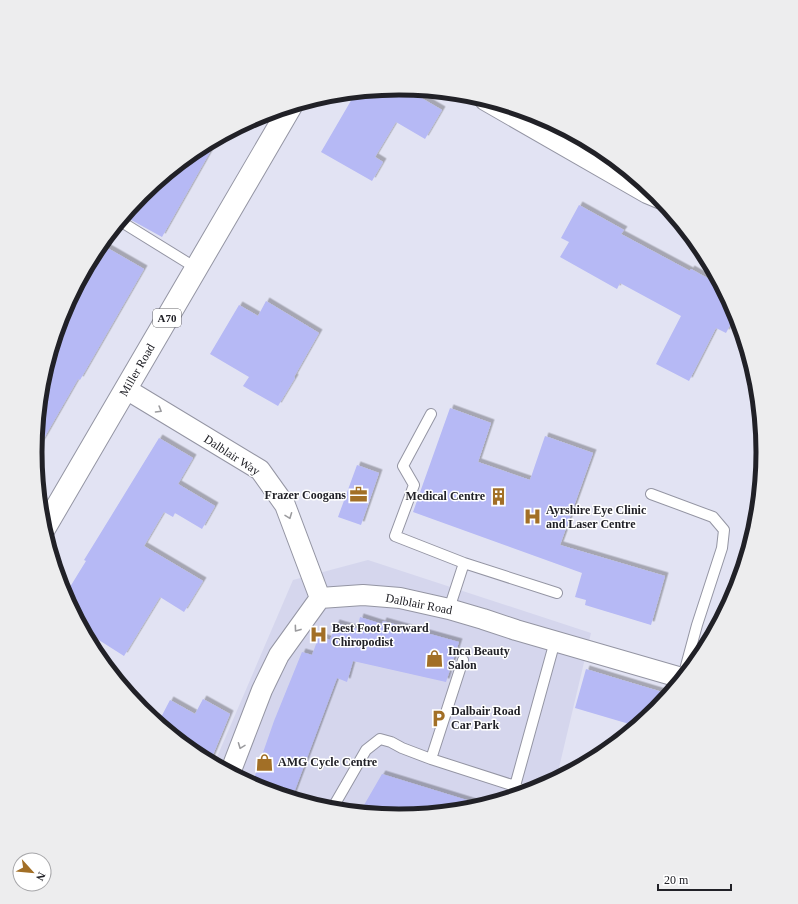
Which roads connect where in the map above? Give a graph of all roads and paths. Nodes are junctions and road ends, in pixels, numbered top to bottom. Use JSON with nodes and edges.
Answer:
{"nodes":[{"id":1,"x":504,"y":111,"type":"edge"},
{"id":2,"x":287,"y":113,"type":"edge"},
{"id":3,"x":641,"y":190,"type":"edge"},
{"id":4,"x":125,"y":224,"type":"edge"},
{"id":5,"x":196,"y":268,"type":"junction"},
{"id":6,"x":126,"y":390,"type":"junction"},
{"id":7,"x":430,"y":414,"type":"dead end"},
{"id":8,"x":651,"y":494,"type":"dead end"},
{"id":9,"x":49,"y":521,"type":"edge"},
{"id":10,"x":464,"y":563,"type":"junction"},
{"id":11,"x":557,"y":593,"type":"dead end"},
{"id":12,"x":320,"y":598,"type":"junction"},
{"id":13,"x":449,"y":609,"type":"junction"},
{"id":14,"x":555,"y":641,"type":"junction"},
{"id":15,"x":463,"y":660,"type":"dead end"},
{"id":16,"x":686,"y":663,"type":"edge"},
{"id":17,"x":676,"y":676,"type":"edge"},
{"id":18,"x":432,"y":759,"type":"junction"},
{"id":19,"x":232,"y":767,"type":"edge"},
{"id":20,"x":515,"y":786,"type":"junction"},
{"id":21,"x":519,"y":788,"type":"edge"},
{"id":22,"x":335,"y":803,"type":"edge"}],
"edges":[{"from":1,"to":3,"type":"street"},
{"from":2,"to":5,"type":"main road","name":"Miller Road","number":"A70"},
{"from":4,"to":5,"type":"lane"},
{"from":5,"to":6,"type":"main road","name":"Miller Road","number":"A70"},
{"from":6,"to":9,"type":"main road","name":"Miller Road","number":"A70"},
{"from":6,"to":12,"type":"street","name":"Dalblair Way","one_way":true},
{"from":7,"to":10,"type":"lane"},
{"from":8,"to":16,"type":"lane"},
{"from":10,"to":11,"type":"lane"},
{"from":10,"to":13,"type":"lane"},
{"from":12,"to":13,"type":"street","name":"Dalblair Road"},
{"from":12,"to":19,"type":"street","one_way":true},
{"from":13,"to":14,"type":"street","name":"Dalblair Road"},
{"from":14,"to":17,"type":"street","name":"Dalblair Road"},
{"from":14,"to":20,"type":"lane"},
{"from":15,"to":18,"type":"lane"},
{"from":18,"to":20,"type":"lane"},
{"from":18,"to":22,"type":"lane"},
{"from":20,"to":21,"type":"lane"}]}
